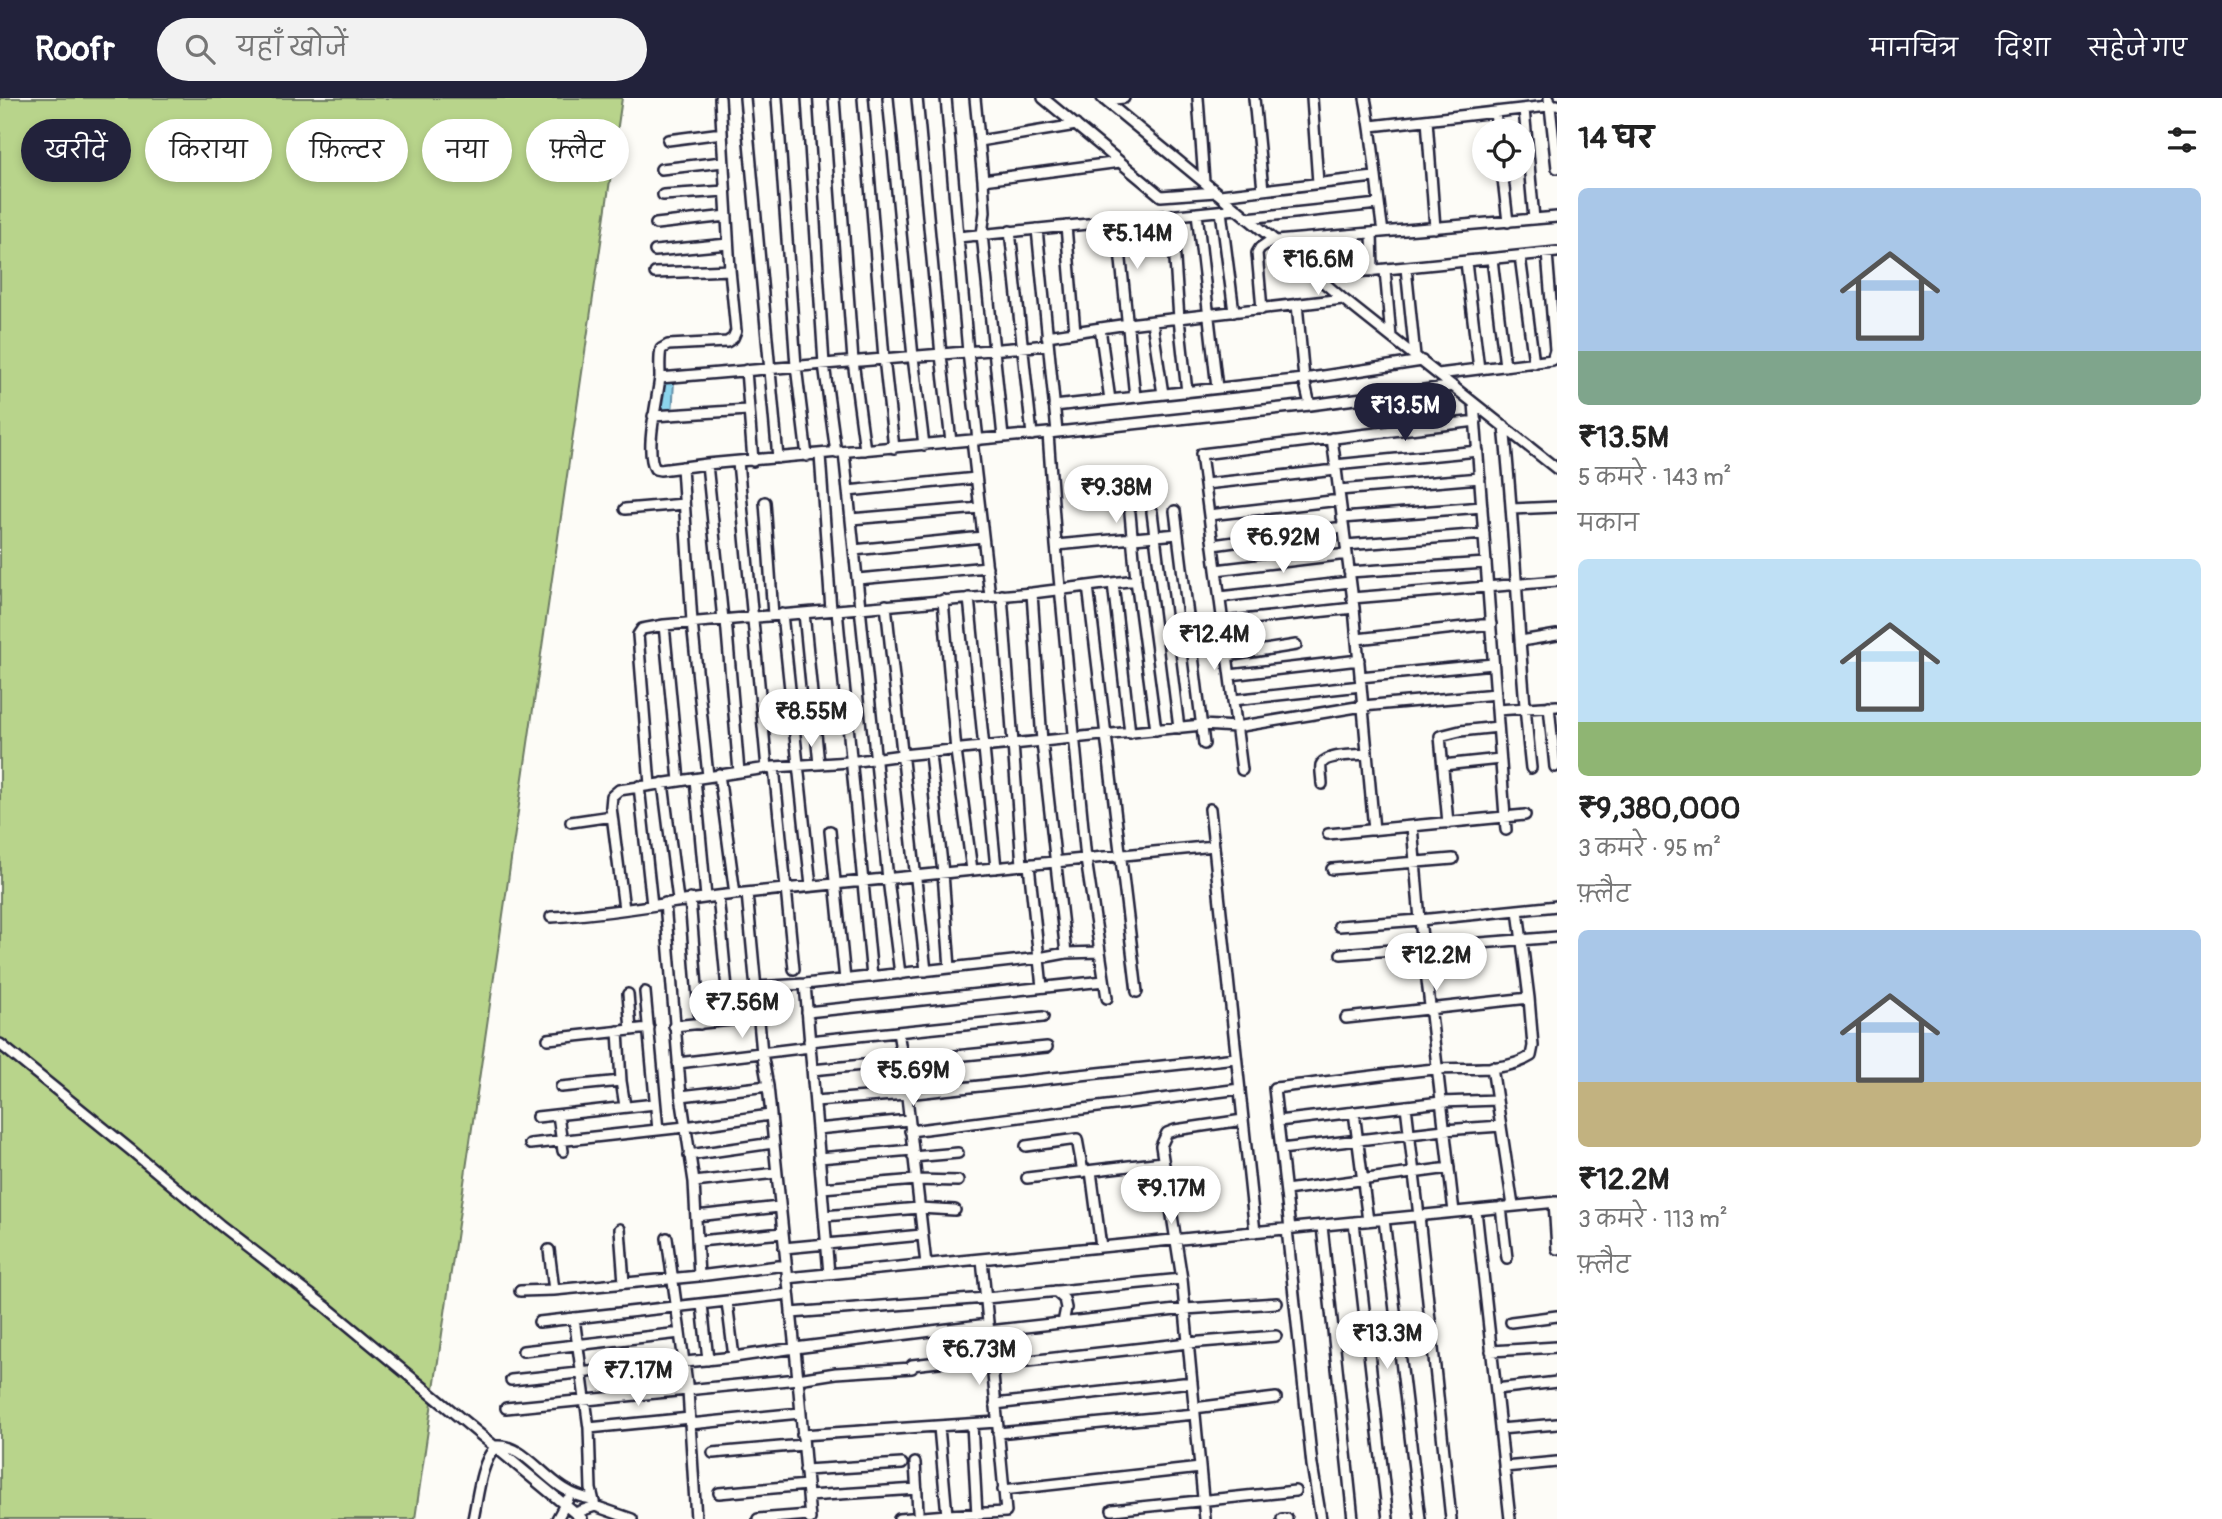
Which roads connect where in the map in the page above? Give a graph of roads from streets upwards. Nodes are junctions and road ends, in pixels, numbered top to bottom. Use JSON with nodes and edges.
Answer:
{"nodes":[{"id":1,"x":720,"y":98,"type":"edge"},
{"id":2,"x":745,"y":98,"type":"edge"},
{"id":3,"x":777,"y":98,"type":"edge"},
{"id":4,"x":807,"y":98,"type":"edge"},
{"id":5,"x":834,"y":98,"type":"edge"},
{"id":6,"x":863,"y":98,"type":"edge"},
{"id":7,"x":888,"y":98,"type":"edge"},
{"id":8,"x":917,"y":98,"type":"edge"},
{"id":9,"x":946,"y":98,"type":"edge"},
{"id":10,"x":975,"y":98,"type":"edge"},
{"id":11,"x":1043,"y":98,"type":"edge"},
{"id":12,"x":1124,"y":98,"type":"edge"},
{"id":13,"x":1198,"y":98,"type":"edge"},
{"id":14,"x":1254,"y":98,"type":"edge"},
{"id":15,"x":1312,"y":98,"type":"edge"},
{"id":16,"x":1365,"y":98,"type":"edge"},
{"id":17,"x":1103,"y":99,"type":"edge"},
{"id":18,"x":1552,"y":103,"type":"edge"},
{"id":19,"x":1524,"y":109,"type":"junction"},
{"id":20,"x":1495,"y":112,"type":"junction"},
{"id":21,"x":1496,"y":119,"type":"edge"},
{"id":22,"x":1427,"y":120,"type":"junction"},
{"id":23,"x":1076,"y":125,"type":"junction"},
{"id":24,"x":1371,"y":126,"type":"junction"},
{"id":25,"x":722,"y":134,"type":"junction"},
{"id":26,"x":668,"y":140,"type":"dead end"},
{"id":27,"x":979,"y":141,"type":"junction"},
{"id":28,"x":723,"y":162,"type":"junction"},
{"id":29,"x":1120,"y":162,"type":"junction"},
{"id":30,"x":1557,"y":168,"type":"edge"},
{"id":31,"x":662,"y":169,"type":"dead end"},
{"id":32,"x":1374,"y":177,"type":"junction"},
{"id":33,"x":983,"y":180,"type":"junction"},
{"id":34,"x":1204,"y":182,"type":"junction"},
{"id":35,"x":1503,"y":182,"type":"edge"},
{"id":36,"x":1318,"y":183,"type":"junction"},
{"id":37,"x":1263,"y":190,"type":"junction"},
{"id":38,"x":725,"y":191,"type":"junction"},
{"id":39,"x":1218,"y":193,"type":"junction"},
{"id":40,"x":663,"y":195,"type":"dead end"},
{"id":41,"x":1378,"y":204,"type":"junction"},
{"id":42,"x":1237,"y":209,"type":"junction"},
{"id":43,"x":1221,"y":211,"type":"junction"},
{"id":44,"x":1197,"y":213,"type":"junction"},
{"id":45,"x":1172,"y":215,"type":"junction"},
{"id":46,"x":727,"y":216,"type":"junction"},
{"id":47,"x":1247,"y":218,"type":"junction"},
{"id":48,"x":1557,"y":218,"type":"edge"},
{"id":49,"x":1534,"y":219,"type":"junction"},
{"id":50,"x":1117,"y":221,"type":"junction"},
{"id":51,"x":1508,"y":222,"type":"junction"},
{"id":52,"x":656,"y":224,"type":"dead end"},
{"id":53,"x":1066,"y":226,"type":"junction"},
{"id":54,"x":1435,"y":228,"type":"junction"},
{"id":55,"x":1037,"y":229,"type":"junction"},
{"id":56,"x":1010,"y":231,"type":"junction"},
{"id":57,"x":1383,"y":232,"type":"junction"},
{"id":58,"x":1372,"y":233,"type":"junction"},
{"id":59,"x":982,"y":234,"type":"junction"},
{"id":60,"x":958,"y":237,"type":"junction"},
{"id":61,"x":1275,"y":240,"type":"junction"},
{"id":62,"x":728,"y":244,"type":"junction"},
{"id":63,"x":656,"y":251,"type":"dead end"},
{"id":64,"x":1552,"y":253,"type":"edge"},
{"id":65,"x":1520,"y":256,"type":"junction"},
{"id":66,"x":1492,"y":259,"type":"junction"},
{"id":67,"x":1466,"y":262,"type":"junction"},
{"id":68,"x":1406,"y":268,"type":"junction"},
{"id":69,"x":730,"y":270,"type":"junction"},
{"id":70,"x":1385,"y":270,"type":"junction"},
{"id":71,"x":1373,"y":271,"type":"junction"},
{"id":72,"x":654,"y":273,"type":"dead end"},
{"id":73,"x":1316,"y":276,"type":"junction"},
{"id":74,"x":1342,"y":299,"type":"junction"},
{"id":75,"x":1297,"y":304,"type":"junction"},
{"id":76,"x":1262,"y":309,"type":"junction"},
{"id":77,"x":1234,"y":312,"type":"junction"},
{"id":78,"x":1207,"y":315,"type":"junction"},
{"id":79,"x":1180,"y":319,"type":"junction"},
{"id":80,"x":1152,"y":322,"type":"junction"},
{"id":81,"x":1128,"y":324,"type":"junction"},
{"id":82,"x":1100,"y":328,"type":"junction"},
{"id":83,"x":1074,"y":332,"type":"junction"},
{"id":84,"x":1555,"y":334,"type":"edge"},
{"id":85,"x":1391,"y":337,"type":"junction"},
{"id":86,"x":1048,"y":341,"type":"junction"},
{"id":87,"x":1023,"y":348,"type":"junction"},
{"id":88,"x":996,"y":351,"type":"junction"},
{"id":89,"x":968,"y":352,"type":"junction"},
{"id":90,"x":941,"y":355,"type":"junction"},
{"id":91,"x":913,"y":357,"type":"junction"},
{"id":92,"x":884,"y":358,"type":"junction"},
{"id":93,"x":1419,"y":359,"type":"junction"},
{"id":94,"x":853,"y":361,"type":"junction"},
{"id":95,"x":1534,"y":363,"type":"junction"},
{"id":96,"x":824,"y":364,"type":"junction"},
{"id":97,"x":796,"y":366,"type":"junction"},
{"id":98,"x":1506,"y":366,"type":"junction"},
{"id":99,"x":770,"y":368,"type":"junction"},
{"id":100,"x":1479,"y":369,"type":"junction"},
{"id":101,"x":746,"y":370,"type":"junction"},
{"id":102,"x":1438,"y":374,"type":"junction"},
{"id":103,"x":660,"y":378,"type":"junction"},
{"id":104,"x":1304,"y":379,"type":"junction"},
{"id":105,"x":1454,"y":386,"type":"junction"},
{"id":106,"x":1217,"y":388,"type":"junction"},
{"id":107,"x":1187,"y":391,"type":"junction"},
{"id":108,"x":1163,"y":394,"type":"junction"},
{"id":109,"x":1135,"y":397,"type":"junction"},
{"id":110,"x":1110,"y":400,"type":"junction"},
{"id":111,"x":1474,"y":403,"type":"junction"},
{"id":112,"x":1311,"y":405,"type":"junction"},
{"id":113,"x":1054,"y":406,"type":"junction"},
{"id":114,"x":748,"y":410,"type":"junction"},
{"id":115,"x":653,"y":416,"type":"junction"},
{"id":116,"x":1476,"y":421,"type":"junction"},
{"id":117,"x":1504,"y":426,"type":"junction"},
{"id":118,"x":1053,"y":433,"type":"junction"},
{"id":119,"x":1032,"y":435,"type":"junction"},
{"id":120,"x":1003,"y":437,"type":"junction"},
{"id":121,"x":1332,"y":438,"type":"junction"},
{"id":122,"x":975,"y":440,"type":"junction"},
{"id":123,"x":951,"y":442,"type":"junction"},
{"id":124,"x":924,"y":445,"type":"junction"},
{"id":125,"x":894,"y":448,"type":"junction"},
{"id":126,"x":865,"y":450,"type":"junction"},
{"id":127,"x":1478,"y":451,"type":"junction"},
{"id":128,"x":840,"y":453,"type":"junction"},
{"id":129,"x":820,"y":454,"type":"junction"},
{"id":130,"x":807,"y":456,"type":"junction"},
{"id":131,"x":778,"y":458,"type":"junction"},
{"id":132,"x":753,"y":461,"type":"junction"},
{"id":133,"x":738,"y":462,"type":"junction"},
{"id":134,"x":707,"y":464,"type":"junction"},
{"id":135,"x":682,"y":467,"type":"junction"},
{"id":136,"x":1336,"y":467,"type":"junction"},
{"id":137,"x":1557,"y":469,"type":"edge"},
{"id":138,"x":976,"y":478,"type":"junction"},
{"id":139,"x":1480,"y":478,"type":"junction"},
{"id":140,"x":1205,"y":484,"type":"junction"},
{"id":141,"x":848,"y":491,"type":"junction"},
{"id":142,"x":1339,"y":495,"type":"junction"},
{"id":143,"x":765,"y":502,"type":"dead end"},
{"id":144,"x":684,"y":505,"type":"junction"},
{"id":145,"x":1482,"y":507,"type":"junction"},
{"id":146,"x":1557,"y":507,"type":"edge"},
{"id":147,"x":979,"y":508,"type":"junction"},
{"id":148,"x":625,"y":509,"type":"dead end"},
{"id":149,"x":1512,"y":509,"type":"junction"},
{"id":150,"x":1175,"y":511,"type":"dead end"},
{"id":151,"x":1152,"y":512,"type":"dead end"},
{"id":152,"x":1130,"y":513,"type":"dead end"},
{"id":153,"x":1209,"y":515,"type":"junction"},
{"id":154,"x":851,"y":519,"type":"junction"},
{"id":155,"x":1343,"y":522,"type":"junction"},
{"id":156,"x":1178,"y":534,"type":"junction"},
{"id":157,"x":1484,"y":534,"type":"junction"},
{"id":158,"x":1154,"y":536,"type":"junction"},
{"id":159,"x":983,"y":537,"type":"junction"},
{"id":160,"x":1132,"y":538,"type":"junction"},
{"id":161,"x":1056,"y":545,"type":"junction"},
{"id":162,"x":1213,"y":545,"type":"junction"},
{"id":163,"x":1346,"y":549,"type":"junction"},
{"id":164,"x":855,"y":550,"type":"junction"},
{"id":165,"x":1486,"y":563,"type":"junction"},
{"id":166,"x":987,"y":567,"type":"junction"},
{"id":167,"x":1216,"y":570,"type":"junction"},
{"id":168,"x":1350,"y":577,"type":"junction"},
{"id":169,"x":858,"y":579,"type":"junction"},
{"id":170,"x":1136,"y":580,"type":"junction"},
{"id":171,"x":1557,"y":581,"type":"edge"},
{"id":172,"x":1113,"y":583,"type":"junction"},
{"id":173,"x":1517,"y":584,"type":"junction"},
{"id":174,"x":1088,"y":586,"type":"junction"},
{"id":175,"x":1488,"y":588,"type":"junction"},
{"id":176,"x":1062,"y":589,"type":"junction"},
{"id":177,"x":1032,"y":593,"type":"junction"},
{"id":178,"x":1002,"y":595,"type":"junction"},
{"id":179,"x":990,"y":596,"type":"junction"},
{"id":180,"x":1220,"y":597,"type":"junction"},
{"id":181,"x":969,"y":598,"type":"junction"},
{"id":182,"x":943,"y":600,"type":"junction"},
{"id":183,"x":1353,"y":603,"type":"junction"},
{"id":184,"x":886,"y":606,"type":"junction"},
{"id":185,"x":861,"y":608,"type":"junction"},
{"id":186,"x":834,"y":610,"type":"junction"},
{"id":187,"x":804,"y":613,"type":"junction"},
{"id":188,"x":777,"y":615,"type":"junction"},
{"id":189,"x":751,"y":617,"type":"junction"},
{"id":190,"x":725,"y":620,"type":"junction"},
{"id":191,"x":692,"y":622,"type":"junction"},
{"id":192,"x":1223,"y":622,"type":"junction"},
{"id":193,"x":1491,"y":624,"type":"junction"},
{"id":194,"x":664,"y":625,"type":"junction"},
{"id":195,"x":1557,"y":635,"type":"edge"},
{"id":196,"x":1357,"y":639,"type":"junction"},
{"id":197,"x":1521,"y":641,"type":"junction"},
{"id":198,"x":1296,"y":645,"type":"dead end"},
{"id":199,"x":1227,"y":656,"type":"junction"},
{"id":200,"x":1359,"y":660,"type":"junction"},
{"id":201,"x":1493,"y":664,"type":"junction"},
{"id":202,"x":1230,"y":675,"type":"junction"},
{"id":203,"x":1360,"y":681,"type":"junction"},
{"id":204,"x":1496,"y":694,"type":"junction"},
{"id":205,"x":1233,"y":699,"type":"junction"},
{"id":206,"x":1363,"y":706,"type":"junction"},
{"id":207,"x":1553,"y":706,"type":"edge"},
{"id":208,"x":1524,"y":708,"type":"junction"},
{"id":209,"x":1497,"y":710,"type":"junction"},
{"id":210,"x":1202,"y":726,"type":"junction"},
{"id":211,"x":1237,"y":727,"type":"junction"},
{"id":212,"x":1498,"y":727,"type":"junction"},
{"id":213,"x":1179,"y":728,"type":"junction"},
{"id":214,"x":1156,"y":730,"type":"junction"},
{"id":215,"x":1130,"y":733,"type":"junction"},
{"id":216,"x":1106,"y":736,"type":"junction"},
{"id":217,"x":1074,"y":738,"type":"junction"},
{"id":218,"x":1042,"y":741,"type":"junction"},
{"id":219,"x":1014,"y":744,"type":"junction"},
{"id":220,"x":1204,"y":744,"type":"dead end"},
{"id":221,"x":984,"y":747,"type":"junction"},
{"id":222,"x":956,"y":751,"type":"junction"},
{"id":223,"x":930,"y":754,"type":"junction"},
{"id":224,"x":1367,"y":754,"type":"junction"},
{"id":225,"x":902,"y":755,"type":"junction"},
{"id":226,"x":1500,"y":759,"type":"junction"},
{"id":227,"x":876,"y":760,"type":"junction"},
{"id":228,"x":850,"y":762,"type":"junction"},
{"id":229,"x":818,"y":764,"type":"junction"},
{"id":230,"x":1443,"y":765,"type":"junction"},
{"id":231,"x":797,"y":766,"type":"junction"},
{"id":232,"x":1555,"y":767,"type":"dead end"},
{"id":233,"x":771,"y":768,"type":"junction"},
{"id":234,"x":1531,"y":768,"type":"dead end"},
{"id":235,"x":1242,"y":770,"type":"dead end"},
{"id":236,"x":739,"y":772,"type":"junction"},
{"id":237,"x":719,"y":774,"type":"junction"},
{"id":238,"x":708,"y":776,"type":"junction"},
{"id":239,"x":695,"y":779,"type":"junction"},
{"id":240,"x":679,"y":781,"type":"junction"},
{"id":241,"x":663,"y":783,"type":"junction"},
{"id":242,"x":1322,"y":784,"type":"dead end"},
{"id":243,"x":644,"y":785,"type":"junction"},
{"id":244,"x":1210,"y":809,"type":"dead end"},
{"id":245,"x":1525,"y":815,"type":"dead end"},
{"id":246,"x":612,"y":816,"type":"junction"},
{"id":247,"x":1505,"y":817,"type":"junction"},
{"id":248,"x":571,"y":822,"type":"dead end"},
{"id":249,"x":1448,"y":823,"type":"junction"},
{"id":250,"x":1412,"y":826,"type":"junction"},
{"id":251,"x":1374,"y":830,"type":"junction"},
{"id":252,"x":1506,"y":830,"type":"dead end"},
{"id":253,"x":830,"y":831,"type":"dead end"},
{"id":254,"x":1328,"y":834,"type":"dead end"},
{"id":255,"x":1214,"y":846,"type":"junction"},
{"id":256,"x":1120,"y":856,"type":"junction"},
{"id":257,"x":1086,"y":859,"type":"junction"},
{"id":258,"x":1453,"y":859,"type":"dead end"},
{"id":259,"x":1056,"y":862,"type":"junction"},
{"id":260,"x":1415,"y":862,"type":"junction"},
{"id":261,"x":1025,"y":865,"type":"junction"},
{"id":262,"x":996,"y":868,"type":"junction"},
{"id":263,"x":1332,"y":869,"type":"dead end"},
{"id":264,"x":972,"y":870,"type":"junction"},
{"id":265,"x":943,"y":873,"type":"junction"},
{"id":266,"x":916,"y":876,"type":"junction"},
{"id":267,"x":888,"y":879,"type":"junction"},
{"id":268,"x":862,"y":881,"type":"junction"},
{"id":269,"x":835,"y":884,"type":"junction"},
{"id":270,"x":811,"y":886,"type":"junction"},
{"id":271,"x":787,"y":889,"type":"junction"},
{"id":272,"x":747,"y":893,"type":"junction"},
{"id":273,"x":735,"y":894,"type":"junction"},
{"id":274,"x":718,"y":896,"type":"junction"},
{"id":275,"x":706,"y":897,"type":"junction"},
{"id":276,"x":690,"y":899,"type":"junction"},
{"id":277,"x":678,"y":900,"type":"junction"},
{"id":278,"x":665,"y":903,"type":"junction"},
{"id":279,"x":652,"y":905,"type":"junction"},
{"id":280,"x":1557,"y":906,"type":"edge"},
{"id":281,"x":624,"y":908,"type":"junction"},
{"id":282,"x":1518,"y":910,"type":"junction"},
{"id":283,"x":551,"y":917,"type":"dead end"},
{"id":284,"x":1420,"y":920,"type":"junction"},
{"id":285,"x":1339,"y":926,"type":"dead end"},
{"id":286,"x":1557,"y":937,"type":"edge"},
{"id":287,"x":1523,"y":940,"type":"junction"},
{"id":288,"x":1424,"y":949,"type":"junction"},
{"id":289,"x":1100,"y":952,"type":"junction"},
{"id":290,"x":1066,"y":953,"type":"junction"},
{"id":291,"x":1341,"y":954,"type":"dead end"},
{"id":292,"x":1039,"y":958,"type":"junction"},
{"id":293,"x":950,"y":968,"type":"junction"},
{"id":294,"x":794,"y":969,"type":"dead end"},
{"id":295,"x":926,"y":971,"type":"junction"},
{"id":296,"x":901,"y":974,"type":"junction"},
{"id":297,"x":872,"y":977,"type":"junction"},
{"id":298,"x":845,"y":980,"type":"junction"},
{"id":299,"x":1104,"y":981,"type":"junction"},
{"id":300,"x":805,"y":984,"type":"junction"},
{"id":301,"x":757,"y":987,"type":"junction"},
{"id":302,"x":1042,"y":987,"type":"junction"},
{"id":303,"x":645,"y":992,"type":"dead end"},
{"id":304,"x":1137,"y":992,"type":"dead end"},
{"id":305,"x":628,"y":994,"type":"dead end"},
{"id":306,"x":1107,"y":998,"type":"dead end"},
{"id":307,"x":1529,"y":998,"type":"junction"},
{"id":308,"x":1430,"y":1009,"type":"junction"},
{"id":309,"x":807,"y":1012,"type":"junction"},
{"id":310,"x":760,"y":1017,"type":"junction"},
{"id":311,"x":1043,"y":1017,"type":"dead end"},
{"id":312,"x":1346,"y":1018,"type":"dead end"},
{"id":313,"x":730,"y":1020,"type":"junction"},
{"id":314,"x":700,"y":1024,"type":"junction"},
{"id":315,"x":674,"y":1026,"type":"junction"},
{"id":316,"x":649,"y":1028,"type":"junction"},
{"id":317,"x":631,"y":1030,"type":"junction"},
{"id":318,"x":618,"y":1031,"type":"junction"},
{"id":319,"x":898,"y":1032,"type":"junction"},
{"id":320,"x":548,"y":1039,"type":"dead end"},
{"id":321,"x":0,"y":1044,"type":"edge"},
{"id":322,"x":810,"y":1044,"type":"junction"},
{"id":323,"x":1047,"y":1047,"type":"dead end"},
{"id":324,"x":762,"y":1053,"type":"junction"},
{"id":325,"x":1236,"y":1058,"type":"junction"},
{"id":326,"x":903,"y":1062,"type":"junction"},
{"id":327,"x":678,"y":1063,"type":"junction"},
{"id":328,"x":1492,"y":1067,"type":"junction"},
{"id":329,"x":1437,"y":1069,"type":"junction"},
{"id":330,"x":812,"y":1070,"type":"junction"},
{"id":331,"x":621,"y":1081,"type":"junction"},
{"id":332,"x":768,"y":1086,"type":"junction"},
{"id":333,"x":561,"y":1087,"type":"dead end"},
{"id":334,"x":1240,"y":1089,"type":"junction"},
{"id":335,"x":906,"y":1094,"type":"junction"},
{"id":336,"x":681,"y":1096,"type":"junction"},
{"id":337,"x":1497,"y":1100,"type":"junction"},
{"id":338,"x":815,"y":1101,"type":"junction"},
{"id":339,"x":1441,"y":1102,"type":"junction"},
{"id":340,"x":654,"y":1104,"type":"junction"},
{"id":341,"x":1406,"y":1106,"type":"junction"},
{"id":342,"x":625,"y":1107,"type":"junction"},
{"id":343,"x":1354,"y":1112,"type":"junction"},
{"id":344,"x":558,"y":1115,"type":"junction"},
{"id":345,"x":770,"y":1115,"type":"junction"},
{"id":346,"x":537,"y":1117,"type":"dead end"},
{"id":347,"x":1243,"y":1120,"type":"junction"},
{"id":348,"x":1278,"y":1121,"type":"junction"},
{"id":349,"x":910,"y":1126,"type":"junction"},
{"id":350,"x":1501,"y":1126,"type":"junction"},
{"id":351,"x":685,"y":1128,"type":"junction"},
{"id":352,"x":817,"y":1129,"type":"junction"},
{"id":353,"x":658,"y":1130,"type":"junction"},
{"id":354,"x":1444,"y":1130,"type":"junction"},
{"id":355,"x":1409,"y":1135,"type":"junction"},
{"id":356,"x":1358,"y":1140,"type":"junction"},
{"id":357,"x":773,"y":1143,"type":"junction"},
{"id":358,"x":530,"y":1144,"type":"dead end"},
{"id":359,"x":562,"y":1146,"type":"junction"},
{"id":360,"x":1026,"y":1146,"type":"dead end"},
{"id":361,"x":1281,"y":1149,"type":"junction"},
{"id":362,"x":912,"y":1153,"type":"junction"},
{"id":363,"x":958,"y":1153,"type":"dead end"},
{"id":364,"x":690,"y":1155,"type":"junction"},
{"id":365,"x":819,"y":1157,"type":"junction"},
{"id":366,"x":1163,"y":1162,"type":"junction"},
{"id":367,"x":1449,"y":1168,"type":"junction"},
{"id":368,"x":1087,"y":1172,"type":"junction"},
{"id":369,"x":776,"y":1173,"type":"junction"},
{"id":370,"x":1414,"y":1173,"type":"junction"},
{"id":371,"x":1027,"y":1178,"type":"dead end"},
{"id":372,"x":1363,"y":1179,"type":"junction"},
{"id":373,"x":916,"y":1180,"type":"junction"},
{"id":374,"x":958,"y":1181,"type":"dead end"},
{"id":375,"x":694,"y":1182,"type":"junction"},
{"id":376,"x":822,"y":1188,"type":"junction"},
{"id":377,"x":1286,"y":1190,"type":"junction"},
{"id":378,"x":1555,"y":1202,"type":"edge"},
{"id":379,"x":1513,"y":1206,"type":"junction"},
{"id":380,"x":779,"y":1207,"type":"junction"},
{"id":381,"x":919,"y":1208,"type":"junction"},
{"id":382,"x":1501,"y":1208,"type":"junction"},
{"id":383,"x":955,"y":1210,"type":"dead end"},
{"id":384,"x":1476,"y":1210,"type":"junction"},
{"id":385,"x":1454,"y":1212,"type":"junction"},
{"id":386,"x":696,"y":1216,"type":"junction"},
{"id":387,"x":824,"y":1216,"type":"junction"},
{"id":388,"x":1419,"y":1216,"type":"junction"},
{"id":389,"x":1384,"y":1219,"type":"junction"},
{"id":390,"x":1368,"y":1221,"type":"junction"},
{"id":391,"x":1354,"y":1222,"type":"junction"},
{"id":392,"x":1322,"y":1226,"type":"junction"},
{"id":393,"x":620,"y":1229,"type":"dead end"},
{"id":394,"x":1288,"y":1229,"type":"junction"},
{"id":395,"x":1255,"y":1232,"type":"junction"},
{"id":396,"x":782,"y":1233,"type":"junction"},
{"id":397,"x":922,"y":1235,"type":"junction"},
{"id":398,"x":667,"y":1238,"type":"dead end"},
{"id":399,"x":1177,"y":1240,"type":"junction"},
{"id":400,"x":699,"y":1241,"type":"junction"},
{"id":401,"x":827,"y":1245,"type":"junction"},
{"id":402,"x":1101,"y":1247,"type":"junction"},
{"id":403,"x":784,"y":1248,"type":"junction"},
{"id":404,"x":1557,"y":1249,"type":"edge"},
{"id":405,"x":549,"y":1250,"type":"dead end"},
{"id":406,"x":1507,"y":1258,"type":"dead end"},
{"id":407,"x":982,"y":1259,"type":"junction"},
{"id":408,"x":926,"y":1264,"type":"junction"},
{"id":409,"x":786,"y":1265,"type":"junction"},
{"id":410,"x":829,"y":1274,"type":"junction"},
{"id":411,"x":699,"y":1276,"type":"junction"},
{"id":412,"x":671,"y":1278,"type":"junction"},
{"id":413,"x":787,"y":1278,"type":"junction"},
{"id":414,"x":1182,"y":1279,"type":"junction"},
{"id":415,"x":624,"y":1283,"type":"junction"},
{"id":416,"x":554,"y":1290,"type":"junction"},
{"id":417,"x":520,"y":1291,"type":"dead end"},
{"id":418,"x":1055,"y":1291,"type":"junction"},
{"id":419,"x":789,"y":1294,"type":"junction"},
{"id":420,"x":986,"y":1298,"type":"junction"},
{"id":421,"x":727,"y":1302,"type":"junction"},
{"id":422,"x":1277,"y":1303,"type":"dead end"},
{"id":423,"x":702,"y":1304,"type":"junction"},
{"id":424,"x":676,"y":1307,"type":"junction"},
{"id":425,"x":1185,"y":1309,"type":"junction"},
{"id":426,"x":791,"y":1314,"type":"junction"},
{"id":427,"x":1557,"y":1316,"type":"edge"},
{"id":428,"x":574,"y":1318,"type":"junction"},
{"id":429,"x":539,"y":1322,"type":"dead end"},
{"id":430,"x":1511,"y":1322,"type":"dead end"},
{"id":431,"x":1063,"y":1323,"type":"junction"},
{"id":432,"x":989,"y":1328,"type":"junction"},
{"id":433,"x":680,"y":1333,"type":"junction"},
{"id":434,"x":1276,"y":1336,"type":"dead end"},
{"id":435,"x":1188,"y":1343,"type":"junction"},
{"id":436,"x":579,"y":1345,"type":"junction"},
{"id":437,"x":1557,"y":1347,"type":"edge"},
{"id":438,"x":795,"y":1348,"type":"junction"},
{"id":439,"x":523,"y":1351,"type":"dead end"},
{"id":440,"x":1491,"y":1351,"type":"junction"},
{"id":441,"x":734,"y":1357,"type":"junction"},
{"id":442,"x":708,"y":1360,"type":"junction"},
{"id":443,"x":991,"y":1360,"type":"junction"},
{"id":444,"x":684,"y":1363,"type":"junction"},
{"id":445,"x":581,"y":1373,"type":"junction"},
{"id":446,"x":798,"y":1379,"type":"junction"},
{"id":447,"x":511,"y":1380,"type":"dead end"},
{"id":448,"x":1192,"y":1382,"type":"junction"},
{"id":449,"x":1557,"y":1382,"type":"edge"},
{"id":450,"x":1496,"y":1389,"type":"junction"},
{"id":451,"x":688,"y":1391,"type":"junction"},
{"id":452,"x":1276,"y":1398,"type":"dead end"},
{"id":453,"x":585,"y":1401,"type":"junction"},
{"id":454,"x":995,"y":1404,"type":"junction"},
{"id":455,"x":506,"y":1408,"type":"dead end"},
{"id":456,"x":1194,"y":1411,"type":"junction"},
{"id":457,"x":800,"y":1413,"type":"junction"},
{"id":458,"x":690,"y":1421,"type":"junction"},
{"id":459,"x":997,"y":1422,"type":"junction"},
{"id":460,"x":972,"y":1424,"type":"junction"},
{"id":461,"x":1557,"y":1424,"type":"edge"},
{"id":462,"x":939,"y":1427,"type":"junction"},
{"id":463,"x":589,"y":1428,"type":"junction"},
{"id":464,"x":1500,"y":1429,"type":"junction"},
{"id":465,"x":998,"y":1433,"type":"junction"},
{"id":466,"x":802,"y":1440,"type":"junction"},
{"id":467,"x":496,"y":1446,"type":"junction"},
{"id":468,"x":713,"y":1452,"type":"dead end"},
{"id":469,"x":1557,"y":1461,"type":"edge"},
{"id":470,"x":915,"y":1463,"type":"dead end"},
{"id":471,"x":902,"y":1464,"type":"dead end"},
{"id":472,"x":1504,"y":1466,"type":"junction"},
{"id":473,"x":1200,"y":1468,"type":"junction"},
{"id":474,"x":806,"y":1470,"type":"junction"},
{"id":475,"x":807,"y":1485,"type":"junction"},
{"id":476,"x":917,"y":1489,"type":"junction"},
{"id":477,"x":1003,"y":1490,"type":"junction"},
{"id":478,"x":1295,"y":1491,"type":"dead end"},
{"id":479,"x":571,"y":1493,"type":"junction"},
{"id":480,"x":719,"y":1493,"type":"dead end"},
{"id":481,"x":808,"y":1496,"type":"junction"},
{"id":482,"x":1203,"y":1500,"type":"junction"},
{"id":483,"x":594,"y":1502,"type":"junction"},
{"id":484,"x":565,"y":1504,"type":"junction"},
{"id":485,"x":1112,"y":1510,"type":"dead end"},
{"id":486,"x":918,"y":1511,"type":"dead end"},
{"id":487,"x":947,"y":1515,"type":"junction"},
{"id":488,"x":977,"y":1515,"type":"junction"},
{"id":489,"x":579,"y":1516,"type":"edge"},
{"id":490,"x":809,"y":1517,"type":"edge"},
{"id":491,"x":472,"y":1519,"type":"edge"},
{"id":492,"x":558,"y":1519,"type":"edge"},
{"id":493,"x":632,"y":1519,"type":"edge"},
{"id":494,"x":696,"y":1519,"type":"edge"},
{"id":495,"x":758,"y":1519,"type":"edge"},
{"id":496,"x":899,"y":1519,"type":"edge"},
{"id":497,"x":1205,"y":1519,"type":"edge"},
{"id":498,"x":1321,"y":1519,"type":"edge"},
{"id":499,"x":1353,"y":1519,"type":"edge"},
{"id":500,"x":1388,"y":1519,"type":"edge"},
{"id":501,"x":1420,"y":1519,"type":"edge"},
{"id":502,"x":1451,"y":1519,"type":"edge"},
{"id":503,"x":1510,"y":1519,"type":"edge"}],
"edges":[{"from":1,"to":25,"type":"street"},
{"from":2,"to":99,"type":"street"},
{"from":3,"to":97,"type":"street"},
{"from":4,"to":96,"type":"street"},
{"from":5,"to":94,"type":"street"},
{"from":6,"to":92,"type":"street"},
{"from":7,"to":91,"type":"street"},
{"from":8,"to":90,"type":"street"},
{"from":9,"to":60,"type":"street"},
{"from":10,"to":27,"type":"street"},
{"from":11,"to":23,"type":"street"},
{"from":12,"to":17,"type":"street"},
{"from":13,"to":34,"type":"street"},
{"from":14,"to":37,"type":"street"},
{"from":15,"to":36,"type":"street"},
{"from":16,"to":24,"type":"street"},
{"from":17,"to":34,"type":"street"},
{"from":18,"to":19,"type":"street"},
{"from":18,"to":30,"type":"street"},
{"from":19,"to":20,"type":"street"},
{"from":19,"to":49,"type":"street"},
{"from":20,"to":21,"type":"street"},
{"from":20,"to":22,"type":"street"},
{"from":22,"to":24,"type":"street"},
{"from":22,"to":54,"type":"street"},
{"from":23,"to":27,"type":"street"},
{"from":23,"to":29,"type":"street"},
{"from":24,"to":32,"type":"street"},
{"from":25,"to":26,"type":"street"},
{"from":25,"to":28,"type":"street"},
{"from":27,"to":33,"type":"street"},
{"from":28,"to":31,"type":"street"},
{"from":28,"to":38,"type":"street"},
{"from":29,"to":33,"type":"street"},
{"from":29,"to":39,"type":"street"},
{"from":32,"to":36,"type":"street"},
{"from":32,"to":41,"type":"street"},
{"from":33,"to":59,"type":"street"},
{"from":34,"to":39,"type":"street"},
{"from":35,"to":51,"type":"street"},
{"from":36,"to":37,"type":"street"},
{"from":37,"to":39,"type":"street"},
{"from":38,"to":40,"type":"street"},
{"from":38,"to":46,"type":"street"},
{"from":39,"to":42,"type":"street"},
{"from":41,"to":47,"type":"street"},
{"from":41,"to":57,"type":"street"},
{"from":42,"to":43,"type":"street"},
{"from":42,"to":47,"type":"street"},
{"from":43,"to":44,"type":"street"},
{"from":43,"to":77,"type":"street"},
{"from":44,"to":45,"type":"street"},
{"from":44,"to":78,"type":"street"},
{"from":45,"to":50,"type":"street"},
{"from":45,"to":79,"type":"street"},
{"from":46,"to":52,"type":"street"},
{"from":46,"to":62,"type":"street"},
{"from":47,"to":61,"type":"street"},
{"from":48,"to":49,"type":"street"},
{"from":49,"to":51,"type":"street"},
{"from":50,"to":53,"type":"street"},
{"from":50,"to":81,"type":"street"},
{"from":51,"to":54,"type":"street"},
{"from":53,"to":55,"type":"street"},
{"from":53,"to":83,"type":"street"},
{"from":54,"to":57,"type":"street"},
{"from":55,"to":56,"type":"street"},
{"from":55,"to":86,"type":"street"},
{"from":56,"to":59,"type":"street"},
{"from":56,"to":87,"type":"street"},
{"from":57,"to":58,"type":"street"},
{"from":58,"to":61,"type":"street"},
{"from":58,"to":71,"type":"street"},
{"from":59,"to":60,"type":"street"},
{"from":59,"to":88,"type":"street"},
{"from":60,"to":89,"type":"street"},
{"from":61,"to":73,"type":"street"},
{"from":61,"to":76,"type":"street"},
{"from":62,"to":63,"type":"street"},
{"from":62,"to":69,"type":"street"},
{"from":64,"to":65,"type":"street"},
{"from":64,"to":84,"type":"street"},
{"from":65,"to":66,"type":"street"},
{"from":65,"to":95,"type":"street"},
{"from":66,"to":67,"type":"street"},
{"from":66,"to":98,"type":"street"},
{"from":67,"to":68,"type":"street"},
{"from":67,"to":100,"type":"street"},
{"from":68,"to":70,"type":"street"},
{"from":68,"to":93,"type":"street"},
{"from":69,"to":72,"type":"street"},
{"from":69,"to":103,"type":"street"},
{"from":70,"to":71,"type":"street"},
{"from":70,"to":85,"type":"street"},
{"from":71,"to":73,"type":"street"},
{"from":73,"to":74,"type":"street"},
{"from":74,"to":75,"type":"street"},
{"from":74,"to":85,"type":"street"},
{"from":75,"to":76,"type":"street"},
{"from":75,"to":104,"type":"street"},
{"from":76,"to":77,"type":"street"},
{"from":77,"to":78,"type":"street"},
{"from":78,"to":79,"type":"street"},
{"from":78,"to":106,"type":"street"},
{"from":79,"to":80,"type":"street"},
{"from":79,"to":107,"type":"street"},
{"from":80,"to":81,"type":"street"},
{"from":80,"to":108,"type":"street"},
{"from":81,"to":82,"type":"street"},
{"from":81,"to":109,"type":"street"},
{"from":82,"to":83,"type":"street"},
{"from":82,"to":110,"type":"street"},
{"from":83,"to":86,"type":"street"},
{"from":84,"to":95,"type":"street"},
{"from":85,"to":93,"type":"street"},
{"from":86,"to":87,"type":"street"},
{"from":86,"to":113,"type":"street"},
{"from":87,"to":88,"type":"street"},
{"from":87,"to":119,"type":"street"},
{"from":88,"to":89,"type":"street"},
{"from":88,"to":120,"type":"street"},
{"from":89,"to":90,"type":"street"},
{"from":89,"to":122,"type":"street"},
{"from":90,"to":91,"type":"street"},
{"from":90,"to":123,"type":"street"},
{"from":91,"to":92,"type":"street"},
{"from":91,"to":124,"type":"street"},
{"from":92,"to":94,"type":"street"},
{"from":92,"to":125,"type":"street"},
{"from":93,"to":102,"type":"street"},
{"from":93,"to":104,"type":"street"},
{"from":94,"to":96,"type":"street"},
{"from":94,"to":126,"type":"street"},
{"from":95,"to":98,"type":"street"},
{"from":96,"to":97,"type":"street"},
{"from":96,"to":128,"type":"street"},
{"from":97,"to":99,"type":"street"},
{"from":97,"to":130,"type":"street"},
{"from":98,"to":100,"type":"street"},
{"from":99,"to":101,"type":"street"},
{"from":99,"to":131,"type":"street"},
{"from":100,"to":102,"type":"street"},
{"from":101,"to":103,"type":"street"},
{"from":101,"to":114,"type":"street"},
{"from":102,"to":105,"type":"street"},
{"from":103,"to":115,"type":"street"},
{"from":104,"to":106,"type":"street"},
{"from":104,"to":112,"type":"street"},
{"from":105,"to":111,"type":"street"},
{"from":105,"to":112,"type":"street"},
{"from":106,"to":107,"type":"street"},
{"from":107,"to":108,"type":"street"},
{"from":108,"to":109,"type":"street"},
{"from":109,"to":110,"type":"street"},
{"from":110,"to":113,"type":"street"},
{"from":111,"to":116,"type":"street"},
{"from":111,"to":117,"type":"street"},
{"from":112,"to":118,"type":"street"},
{"from":113,"to":118,"type":"street"},
{"from":114,"to":115,"type":"street"},
{"from":114,"to":132,"type":"street"},
{"from":115,"to":135,"type":"street"},
{"from":116,"to":121,"type":"street"},
{"from":116,"to":127,"type":"street"},
{"from":117,"to":137,"type":"street"},
{"from":117,"to":149,"type":"street"},
{"from":118,"to":119,"type":"street"},
{"from":118,"to":161,"type":"street"},
{"from":119,"to":120,"type":"street"},
{"from":120,"to":122,"type":"street"},
{"from":121,"to":136,"type":"street"},
{"from":121,"to":140,"type":"street"},
{"from":122,"to":123,"type":"street"},
{"from":122,"to":138,"type":"street"},
{"from":123,"to":124,"type":"street"},
{"from":124,"to":125,"type":"street"},
{"from":125,"to":126,"type":"street"},
{"from":126,"to":128,"type":"street"},
{"from":127,"to":136,"type":"street"},
{"from":127,"to":139,"type":"street"},
{"from":128,"to":129,"type":"street"},
{"from":128,"to":141,"type":"street"},
{"from":129,"to":130,"type":"street"},
{"from":129,"to":186,"type":"street"},
{"from":130,"to":131,"type":"street"},
{"from":131,"to":132,"type":"street"},
{"from":132,"to":133,"type":"street"},
{"from":133,"to":134,"type":"street"},
{"from":133,"to":189,"type":"street"},
{"from":134,"to":135,"type":"street"},
{"from":134,"to":190,"type":"street"},
{"from":135,"to":144,"type":"street"},
{"from":136,"to":140,"type":"street"},
{"from":136,"to":142,"type":"street"},
{"from":138,"to":141,"type":"street"},
{"from":138,"to":147,"type":"street"},
{"from":139,"to":142,"type":"street"},
{"from":139,"to":145,"type":"street"},
{"from":140,"to":153,"type":"street"},
{"from":141,"to":154,"type":"street"},
{"from":142,"to":153,"type":"street"},
{"from":142,"to":155,"type":"street"},
{"from":143,"to":188,"type":"street"},
{"from":144,"to":148,"type":"street"},
{"from":144,"to":191,"type":"street"},
{"from":145,"to":155,"type":"street"},
{"from":145,"to":157,"type":"street"},
{"from":146,"to":149,"type":"street"},
{"from":147,"to":154,"type":"street"},
{"from":147,"to":159,"type":"street"},
{"from":149,"to":173,"type":"street"},
{"from":150,"to":156,"type":"street"},
{"from":151,"to":158,"type":"street"},
{"from":152,"to":160,"type":"street"},
{"from":153,"to":162,"type":"street"},
{"from":154,"to":164,"type":"street"},
{"from":155,"to":162,"type":"street"},
{"from":155,"to":163,"type":"street"},
{"from":156,"to":158,"type":"street"},
{"from":156,"to":210,"type":"street"},
{"from":157,"to":163,"type":"street"},
{"from":157,"to":165,"type":"street"},
{"from":158,"to":160,"type":"street"},
{"from":158,"to":213,"type":"street"},
{"from":159,"to":164,"type":"street"},
{"from":159,"to":166,"type":"street"},
{"from":160,"to":161,"type":"street"},
{"from":160,"to":170,"type":"street"},
{"from":161,"to":176,"type":"street"},
{"from":162,"to":167,"type":"street"},
{"from":163,"to":167,"type":"street"},
{"from":163,"to":168,"type":"street"},
{"from":164,"to":169,"type":"street"},
{"from":165,"to":168,"type":"street"},
{"from":165,"to":175,"type":"street"},
{"from":166,"to":169,"type":"street"},
{"from":166,"to":179,"type":"street"},
{"from":167,"to":180,"type":"street"},
{"from":168,"to":180,"type":"street"},
{"from":168,"to":183,"type":"street"},
{"from":169,"to":185,"type":"street"},
{"from":170,"to":172,"type":"street"},
{"from":170,"to":214,"type":"street"},
{"from":171,"to":173,"type":"street"},
{"from":172,"to":174,"type":"street"},
{"from":172,"to":215,"type":"street"},
{"from":173,"to":175,"type":"street"},
{"from":173,"to":197,"type":"street"},
{"from":174,"to":176,"type":"street"},
{"from":174,"to":216,"type":"street"},
{"from":175,"to":183,"type":"street"},
{"from":175,"to":193,"type":"street"},
{"from":176,"to":177,"type":"street"},
{"from":176,"to":217,"type":"street"},
{"from":177,"to":178,"type":"street"},
{"from":177,"to":218,"type":"street"},
{"from":178,"to":179,"type":"street"},
{"from":178,"to":219,"type":"street"},
{"from":179,"to":181,"type":"street"},
{"from":180,"to":192,"type":"street"},
{"from":181,"to":182,"type":"street"},
{"from":181,"to":221,"type":"street"},
{"from":182,"to":184,"type":"street"},
{"from":182,"to":222,"type":"street"},
{"from":183,"to":192,"type":"street"},
{"from":183,"to":196,"type":"street"},
{"from":184,"to":185,"type":"street"},
{"from":184,"to":225,"type":"street"},
{"from":185,"to":186,"type":"street"},
{"from":185,"to":227,"type":"street"},
{"from":186,"to":187,"type":"street"},
{"from":186,"to":228,"type":"street"},
{"from":187,"to":188,"type":"street"},
{"from":187,"to":229,"type":"street"},
{"from":188,"to":189,"type":"street"},
{"from":188,"to":231,"type":"street"},
{"from":189,"to":190,"type":"street"},
{"from":189,"to":233,"type":"street"},
{"from":190,"to":191,"type":"street"},
{"from":190,"to":236,"type":"street"},
{"from":191,"to":194,"type":"street"},
{"from":191,"to":238,"type":"street"},
{"from":192,"to":199,"type":"street"},
{"from":193,"to":196,"type":"street"},
{"from":193,"to":201,"type":"street"},
{"from":194,"to":240,"type":"street"},
{"from":194,"to":243,"type":"street"},
{"from":195,"to":197,"type":"street"},
{"from":196,"to":200,"type":"street"},
{"from":197,"to":208,"type":"street"},
{"from":198,"to":199,"type":"street"},
{"from":199,"to":202,"type":"street"},
{"from":200,"to":202,"type":"street"},
{"from":200,"to":203,"type":"street"},
{"from":201,"to":203,"type":"street"},
{"from":201,"to":204,"type":"street"},
{"from":202,"to":205,"type":"street"},
{"from":203,"to":205,"type":"street"},
{"from":203,"to":206,"type":"street"},
{"from":204,"to":206,"type":"street"},
{"from":204,"to":209,"type":"street"},
{"from":205,"to":211,"type":"street"},
{"from":206,"to":211,"type":"street"},
{"from":206,"to":224,"type":"street"},
{"from":207,"to":208,"type":"street"},
{"from":207,"to":232,"type":"street"},
{"from":208,"to":209,"type":"street"},
{"from":208,"to":234,"type":"street"},
{"from":209,"to":212,"type":"street"},
{"from":210,"to":211,"type":"street"},
{"from":210,"to":213,"type":"street"},
{"from":210,"to":220,"type":"street"},
{"from":211,"to":235,"type":"street"},
{"from":212,"to":226,"type":"street"},
{"from":212,"to":230,"type":"street"},
{"from":213,"to":214,"type":"street"},
{"from":214,"to":215,"type":"street"},
{"from":215,"to":216,"type":"street"},
{"from":216,"to":217,"type":"street"},
{"from":216,"to":256,"type":"street"},
{"from":217,"to":218,"type":"street"},
{"from":217,"to":257,"type":"street"},
{"from":218,"to":219,"type":"street"},
{"from":218,"to":259,"type":"street"},
{"from":219,"to":221,"type":"street"},
{"from":219,"to":261,"type":"street"},
{"from":221,"to":222,"type":"street"},
{"from":221,"to":262,"type":"street"},
{"from":222,"to":223,"type":"street"},
{"from":222,"to":264,"type":"street"},
{"from":223,"to":225,"type":"street"},
{"from":223,"to":265,"type":"street"},
{"from":224,"to":242,"type":"street"},
{"from":224,"to":251,"type":"street"},
{"from":225,"to":227,"type":"street"},
{"from":225,"to":266,"type":"street"},
{"from":226,"to":230,"type":"street"},
{"from":226,"to":247,"type":"street"},
{"from":227,"to":228,"type":"street"},
{"from":227,"to":267,"type":"street"},
{"from":228,"to":229,"type":"street"},
{"from":228,"to":268,"type":"street"},
{"from":229,"to":231,"type":"street"},
{"from":230,"to":249,"type":"street"},
{"from":231,"to":233,"type":"street"},
{"from":231,"to":270,"type":"street"},
{"from":233,"to":236,"type":"street"},
{"from":233,"to":271,"type":"street"},
{"from":236,"to":237,"type":"street"},
{"from":237,"to":238,"type":"street"},
{"from":237,"to":273,"type":"street"},
{"from":238,"to":239,"type":"street"},
{"from":239,"to":240,"type":"street"},
{"from":239,"to":275,"type":"street"},
{"from":240,"to":241,"type":"street"},
{"from":241,"to":243,"type":"street"},
{"from":241,"to":277,"type":"street"},
{"from":243,"to":246,"type":"street"},
{"from":243,"to":279,"type":"street"},
{"from":244,"to":255,"type":"street"},
{"from":245,"to":247,"type":"street"},
{"from":246,"to":248,"type":"street"},
{"from":246,"to":281,"type":"street"},
{"from":247,"to":249,"type":"street"},
{"from":247,"to":252,"type":"street"},
{"from":249,"to":250,"type":"street"},
{"from":250,"to":251,"type":"street"},
{"from":250,"to":260,"type":"street"},
{"from":251,"to":254,"type":"street"},
{"from":253,"to":269,"type":"street"},
{"from":255,"to":256,"type":"street"},
{"from":255,"to":325,"type":"street"},
{"from":256,"to":257,"type":"street"},
{"from":256,"to":304,"type":"street"},
{"from":257,"to":259,"type":"street"},
{"from":257,"to":289,"type":"street"},
{"from":258,"to":260,"type":"street"},
{"from":259,"to":261,"type":"street"},
{"from":259,"to":290,"type":"street"},
{"from":260,"to":263,"type":"street"},
{"from":260,"to":284,"type":"street"},
{"from":261,"to":262,"type":"street"},
{"from":261,"to":292,"type":"street"},
{"from":262,"to":264,"type":"street"},
{"from":264,"to":265,"type":"street"},
{"from":265,"to":266,"type":"street"},
{"from":265,"to":293,"type":"street"},
{"from":266,"to":267,"type":"street"},
{"from":266,"to":295,"type":"street"},
{"from":267,"to":268,"type":"street"},
{"from":267,"to":296,"type":"street"},
{"from":268,"to":269,"type":"street"},
{"from":268,"to":297,"type":"street"},
{"from":269,"to":270,"type":"street"},
{"from":269,"to":298,"type":"street"},
{"from":270,"to":271,"type":"street"},
{"from":271,"to":272,"type":"street"},
{"from":271,"to":294,"type":"street"},
{"from":272,"to":273,"type":"street"},
{"from":272,"to":301,"type":"street"},
{"from":273,"to":274,"type":"street"},
{"from":274,"to":275,"type":"street"},
{"from":274,"to":313,"type":"street"},
{"from":275,"to":276,"type":"street"},
{"from":276,"to":277,"type":"street"},
{"from":276,"to":314,"type":"street"},
{"from":277,"to":278,"type":"street"},
{"from":278,"to":279,"type":"street"},
{"from":278,"to":315,"type":"street"},
{"from":279,"to":281,"type":"street"},
{"from":280,"to":282,"type":"street"},
{"from":281,"to":283,"type":"street"},
{"from":282,"to":284,"type":"street"},
{"from":282,"to":287,"type":"street"},
{"from":284,"to":285,"type":"street"},
{"from":284,"to":288,"type":"street"},
{"from":286,"to":287,"type":"street"},
{"from":287,"to":288,"type":"street"},
{"from":287,"to":307,"type":"street"},
{"from":288,"to":291,"type":"street"},
{"from":288,"to":308,"type":"street"},
{"from":289,"to":290,"type":"street"},
{"from":289,"to":299,"type":"street"},
{"from":290,"to":292,"type":"street"},
{"from":292,"to":293,"type":"street"},
{"from":292,"to":302,"type":"street"},
{"from":293,"to":295,"type":"street"},
{"from":295,"to":296,"type":"street"},
{"from":296,"to":297,"type":"street"},
{"from":297,"to":298,"type":"street"},
{"from":298,"to":300,"type":"street"},
{"from":299,"to":302,"type":"street"},
{"from":299,"to":306,"type":"street"},
{"from":300,"to":301,"type":"street"},
{"from":300,"to":309,"type":"street"},
{"from":301,"to":310,"type":"street"},
{"from":302,"to":309,"type":"street"},
{"from":303,"to":316,"type":"street"},
{"from":305,"to":317,"type":"street"},
{"from":307,"to":308,"type":"street"},
{"from":307,"to":328,"type":"street"},
{"from":308,"to":312,"type":"street"},
{"from":308,"to":329,"type":"street"},
{"from":309,"to":322,"type":"street"},
{"from":310,"to":313,"type":"street"},
{"from":310,"to":324,"type":"street"},
{"from":311,"to":319,"type":"street"},
{"from":313,"to":314,"type":"street"},
{"from":314,"to":315,"type":"street"},
{"from":315,"to":327,"type":"street"},
{"from":316,"to":317,"type":"street"},
{"from":316,"to":340,"type":"street"},
{"from":317,"to":318,"type":"street"},
{"from":318,"to":320,"type":"street"},
{"from":318,"to":331,"type":"street"},
{"from":319,"to":322,"type":"street"},
{"from":319,"to":326,"type":"street"},
{"from":321,"to":467,"type":"street"},
{"from":322,"to":324,"type":"street"},
{"from":322,"to":330,"type":"street"},
{"from":323,"to":326,"type":"street"},
{"from":324,"to":327,"type":"street"},
{"from":324,"to":332,"type":"street"},
{"from":325,"to":334,"type":"street"},
{"from":325,"to":335,"type":"street"},
{"from":326,"to":330,"type":"street"},
{"from":326,"to":335,"type":"street"},
{"from":327,"to":336,"type":"street"},
{"from":328,"to":329,"type":"street"},
{"from":328,"to":337,"type":"street"},
{"from":329,"to":339,"type":"street"},
{"from":329,"to":348,"type":"street"},
{"from":330,"to":338,"type":"street"},
{"from":331,"to":333,"type":"street"},
{"from":331,"to":342,"type":"street"},
{"from":332,"to":336,"type":"street"},
{"from":332,"to":345,"type":"street"},
{"from":334,"to":347,"type":"street"},
{"from":334,"to":349,"type":"street"},
{"from":335,"to":338,"type":"street"},
{"from":335,"to":349,"type":"street"},
{"from":336,"to":351,"type":"street"},
{"from":337,"to":339,"type":"street"},
{"from":337,"to":350,"type":"street"},
{"from":338,"to":352,"type":"street"},
{"from":339,"to":341,"type":"street"},
{"from":339,"to":354,"type":"street"},
{"from":340,"to":342,"type":"street"},
{"from":340,"to":353,"type":"street"},
{"from":341,"to":343,"type":"street"},
{"from":341,"to":355,"type":"street"},
{"from":342,"to":344,"type":"street"},
{"from":343,"to":348,"type":"street"},
{"from":343,"to":356,"type":"street"},
{"from":344,"to":346,"type":"street"},
{"from":344,"to":359,"type":"street"},
{"from":345,"to":351,"type":"street"},
{"from":345,"to":357,"type":"street"},
{"from":347,"to":366,"type":"street"},
{"from":347,"to":395,"type":"street"},
{"from":348,"to":361,"type":"street"},
{"from":349,"to":352,"type":"street"},
{"from":349,"to":362,"type":"street"},
{"from":350,"to":354,"type":"street"},
{"from":350,"to":379,"type":"street"},
{"from":351,"to":353,"type":"street"},
{"from":351,"to":364,"type":"street"},
{"from":352,"to":365,"type":"street"},
{"from":353,"to":359,"type":"street"},
{"from":354,"to":355,"type":"street"},
{"from":354,"to":367,"type":"street"},
{"from":355,"to":356,"type":"street"},
{"from":355,"to":370,"type":"street"},
{"from":356,"to":361,"type":"street"},
{"from":356,"to":372,"type":"street"},
{"from":357,"to":364,"type":"street"},
{"from":357,"to":369,"type":"street"},
{"from":358,"to":359,"type":"street"},
{"from":360,"to":368,"type":"street"},
{"from":361,"to":377,"type":"street"},
{"from":362,"to":363,"type":"street"},
{"from":362,"to":365,"type":"street"},
{"from":362,"to":373,"type":"street"},
{"from":364,"to":375,"type":"street"},
{"from":365,"to":376,"type":"street"},
{"from":366,"to":368,"type":"street"},
{"from":366,"to":399,"type":"street"},
{"from":367,"to":370,"type":"street"},
{"from":367,"to":385,"type":"street"},
{"from":368,"to":371,"type":"street"},
{"from":368,"to":402,"type":"street"},
{"from":369,"to":375,"type":"street"},
{"from":369,"to":380,"type":"street"},
{"from":370,"to":372,"type":"street"},
{"from":370,"to":388,"type":"street"},
{"from":372,"to":377,"type":"street"},
{"from":372,"to":390,"type":"street"},
{"from":373,"to":374,"type":"street"},
{"from":373,"to":376,"type":"street"},
{"from":373,"to":381,"type":"street"},
{"from":375,"to":386,"type":"street"},
{"from":376,"to":387,"type":"street"},
{"from":377,"to":394,"type":"street"},
{"from":378,"to":379,"type":"street"},
{"from":378,"to":404,"type":"street"},
{"from":379,"to":382,"type":"street"},
{"from":380,"to":386,"type":"street"},
{"from":380,"to":396,"type":"street"},
{"from":381,"to":383,"type":"street"},
{"from":381,"to":387,"type":"street"},
{"from":381,"to":397,"type":"street"},
{"from":382,"to":384,"type":"street"},
{"from":382,"to":406,"type":"street"},
{"from":384,"to":385,"type":"street"},
{"from":384,"to":440,"type":"street"},
{"from":385,"to":388,"type":"street"},
{"from":386,"to":400,"type":"street"},
{"from":387,"to":401,"type":"street"},
{"from":388,"to":389,"type":"street"},
{"from":388,"to":502,"type":"street"},
{"from":389,"to":390,"type":"street"},
{"from":389,"to":501,"type":"street"},
{"from":390,"to":391,"type":"street"},
{"from":391,"to":392,"type":"street"},
{"from":391,"to":500,"type":"street"},
{"from":392,"to":394,"type":"street"},
{"from":392,"to":499,"type":"street"},
{"from":393,"to":415,"type":"street"},
{"from":394,"to":395,"type":"street"},
{"from":394,"to":498,"type":"street"},
{"from":395,"to":399,"type":"street"},
{"from":396,"to":400,"type":"street"},
{"from":396,"to":403,"type":"street"},
{"from":397,"to":401,"type":"street"},
{"from":397,"to":408,"type":"street"},
{"from":398,"to":412,"type":"street"},
{"from":399,"to":402,"type":"street"},
{"from":399,"to":414,"type":"street"},
{"from":400,"to":411,"type":"street"},
{"from":401,"to":403,"type":"street"},
{"from":401,"to":410,"type":"street"},
{"from":402,"to":407,"type":"street"},
{"from":403,"to":409,"type":"street"},
{"from":405,"to":416,"type":"street"},
{"from":407,"to":408,"type":"street"},
{"from":407,"to":420,"type":"street"},
{"from":408,"to":410,"type":"street"},
{"from":409,"to":411,"type":"street"},
{"from":409,"to":413,"type":"street"},
{"from":410,"to":413,"type":"street"},
{"from":411,"to":412,"type":"street"},
{"from":412,"to":415,"type":"street"},
{"from":412,"to":424,"type":"street"},
{"from":413,"to":419,"type":"street"},
{"from":414,"to":418,"type":"street"},
{"from":414,"to":425,"type":"street"},
{"from":415,"to":416,"type":"street"},
{"from":416,"to":417,"type":"street"},
{"from":418,"to":420,"type":"street"},
{"from":418,"to":431,"type":"street"},
{"from":419,"to":421,"type":"street"},
{"from":419,"to":426,"type":"street"},
{"from":420,"to":426,"type":"street"},
{"from":420,"to":432,"type":"street"},
{"from":421,"to":423,"type":"street"},
{"from":421,"to":441,"type":"street"},
{"from":422,"to":425,"type":"street"},
{"from":423,"to":424,"type":"street"},
{"from":423,"to":442,"type":"street"},
{"from":424,"to":428,"type":"street"},
{"from":424,"to":433,"type":"street"},
{"from":425,"to":431,"type":"street"},
{"from":425,"to":435,"type":"street"},
{"from":426,"to":438,"type":"street"},
{"from":427,"to":430,"type":"street"},
{"from":428,"to":429,"type":"street"},
{"from":428,"to":436,"type":"street"},
{"from":431,"to":432,"type":"street"},
{"from":432,"to":438,"type":"street"},
{"from":432,"to":443,"type":"street"},
{"from":433,"to":436,"type":"street"},
{"from":433,"to":444,"type":"street"},
{"from":434,"to":435,"type":"street"},
{"from":435,"to":443,"type":"street"},
{"from":435,"to":448,"type":"street"},
{"from":436,"to":439,"type":"street"},
{"from":436,"to":445,"type":"street"},
{"from":437,"to":440,"type":"street"},
{"from":438,"to":441,"type":"street"},
{"from":438,"to":446,"type":"street"},
{"from":440,"to":450,"type":"street"},
{"from":441,"to":442,"type":"street"},
{"from":442,"to":444,"type":"street"},
{"from":443,"to":446,"type":"street"},
{"from":443,"to":454,"type":"street"},
{"from":444,"to":445,"type":"street"},
{"from":444,"to":451,"type":"street"},
{"from":445,"to":447,"type":"street"},
{"from":445,"to":453,"type":"street"},
{"from":446,"to":451,"type":"street"},
{"from":446,"to":457,"type":"street"},
{"from":448,"to":454,"type":"street"},
{"from":448,"to":456,"type":"street"},
{"from":449,"to":450,"type":"street"},
{"from":450,"to":464,"type":"street"},
{"from":451,"to":453,"type":"street"},
{"from":451,"to":458,"type":"street"},
{"from":452,"to":456,"type":"street"},
{"from":453,"to":455,"type":"street"},
{"from":453,"to":463,"type":"street"},
{"from":454,"to":459,"type":"street"},
{"from":456,"to":465,"type":"street"},
{"from":456,"to":473,"type":"street"},
{"from":457,"to":458,"type":"street"},
{"from":457,"to":466,"type":"street"},
{"from":458,"to":463,"type":"street"},
{"from":458,"to":494,"type":"street"},
{"from":459,"to":460,"type":"street"},
{"from":459,"to":465,"type":"street"},
{"from":460,"to":462,"type":"street"},
{"from":460,"to":488,"type":"street"},
{"from":461,"to":464,"type":"street"},
{"from":462,"to":466,"type":"street"},
{"from":462,"to":487,"type":"street"},
{"from":463,"to":483,"type":"street"},
{"from":464,"to":472,"type":"street"},
{"from":465,"to":477,"type":"street"},
{"from":466,"to":468,"type":"street"},
{"from":466,"to":474,"type":"street"},
{"from":467,"to":479,"type":"street"},
{"from":467,"to":484,"type":"street"},
{"from":467,"to":491,"type":"street"},
{"from":469,"to":472,"type":"street"},
{"from":470,"to":476,"type":"street"},
{"from":471,"to":474,"type":"street"},
{"from":472,"to":503,"type":"street"},
{"from":473,"to":477,"type":"street"},
{"from":473,"to":482,"type":"street"},
{"from":474,"to":475,"type":"street"},
{"from":475,"to":480,"type":"street"},
{"from":475,"to":481,"type":"street"},
{"from":476,"to":481,"type":"street"},
{"from":476,"to":486,"type":"street"},
{"from":477,"to":488,"type":"street"},
{"from":478,"to":482,"type":"street"},
{"from":479,"to":483,"type":"street"},
{"from":479,"to":484,"type":"street"},
{"from":481,"to":490,"type":"street"},
{"from":482,"to":485,"type":"street"},
{"from":482,"to":497,"type":"street"},
{"from":483,"to":489,"type":"street"},
{"from":483,"to":493,"type":"street"},
{"from":484,"to":489,"type":"street"},
{"from":484,"to":492,"type":"street"},
{"from":487,"to":488,"type":"street"},
{"from":487,"to":496,"type":"street"},
{"from":490,"to":495,"type":"street"}]}
